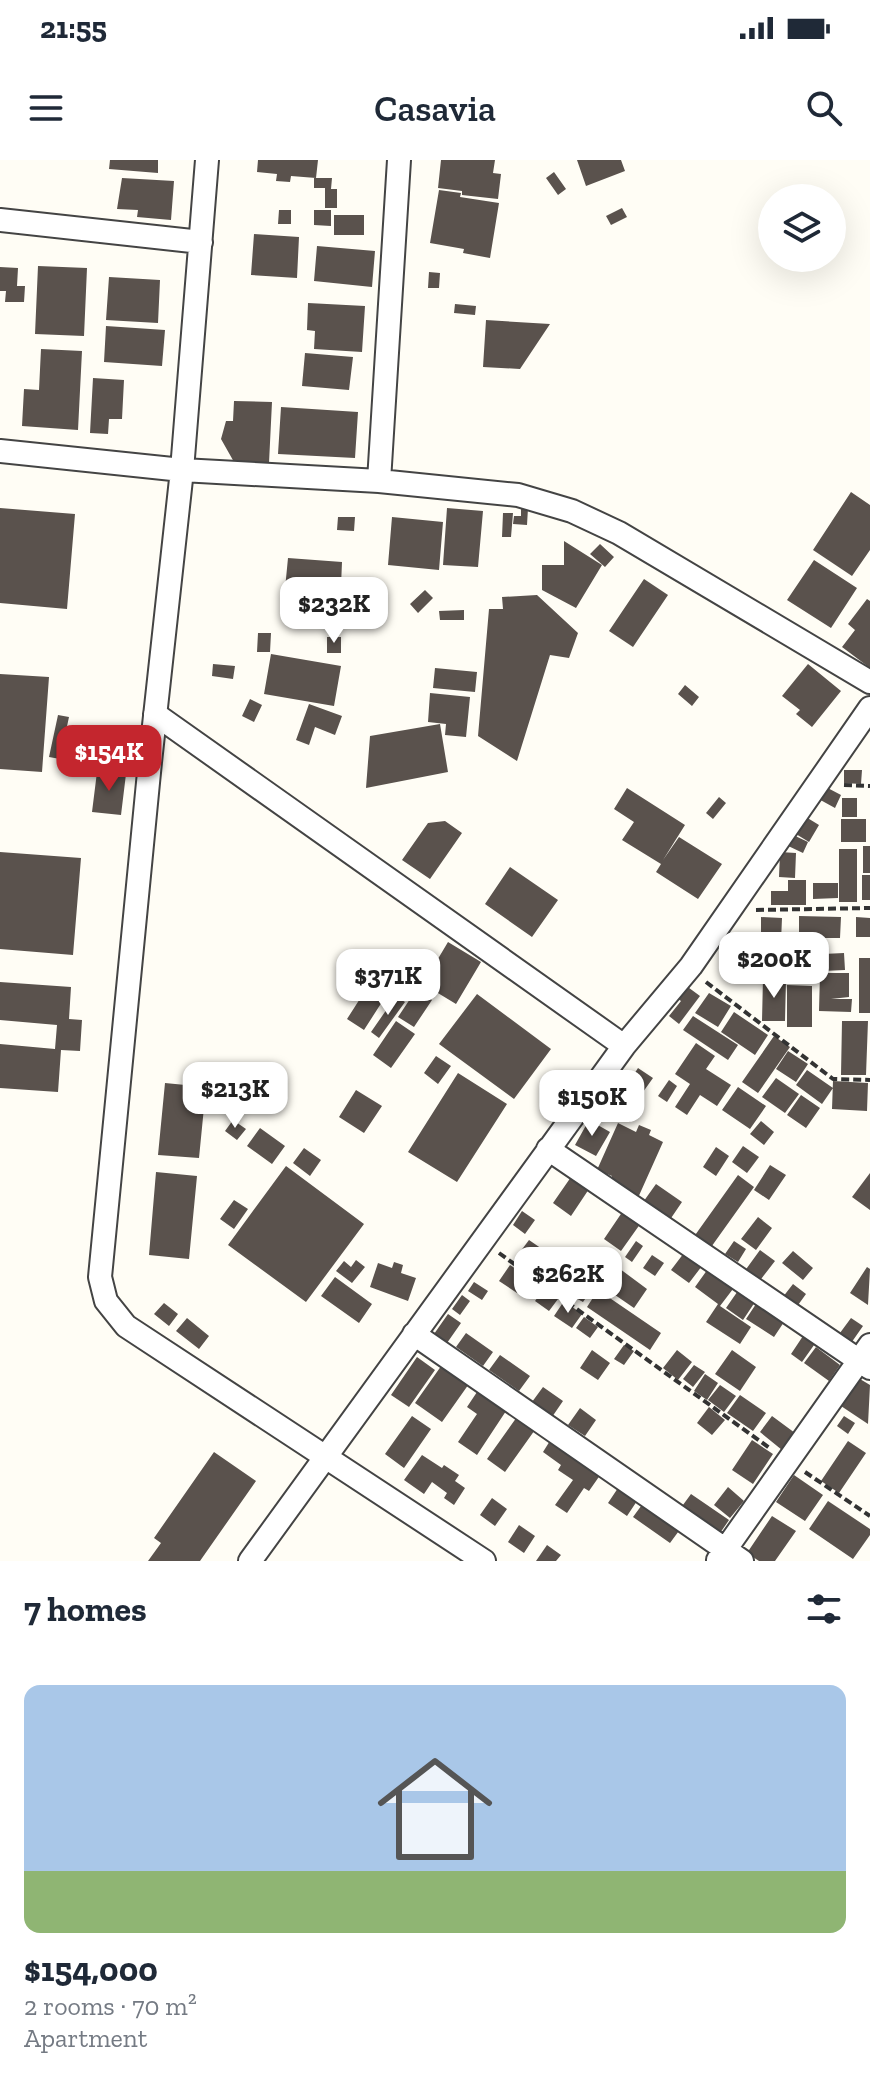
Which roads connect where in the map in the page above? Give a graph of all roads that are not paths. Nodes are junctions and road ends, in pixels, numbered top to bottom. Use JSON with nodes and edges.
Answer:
{"nodes":[{"id":1,"x":207,"y":160,"type":"edge"},
{"id":2,"x":399,"y":160,"type":"edge"},
{"id":3,"x":0,"y":220,"type":"edge"},
{"id":4,"x":201,"y":242,"type":"junction"},
{"id":5,"x":0,"y":451,"type":"edge"},
{"id":6,"x":182,"y":470,"type":"junction"},
{"id":7,"x":379,"y":481,"type":"junction"},
{"id":8,"x":870,"y":682,"type":"edge"},
{"id":9,"x":870,"y":708,"type":"edge"},
{"id":10,"x":155,"y":714,"type":"junction"},
{"id":11,"x":624,"y":1046,"type":"junction"},
{"id":12,"x":548,"y":1149,"type":"junction"},
{"id":13,"x":414,"y":1334,"type":"junction"},
{"id":14,"x":866,"y":1358,"type":"edge"},
{"id":15,"x":325,"y":1457,"type":"junction"},
{"id":16,"x":728,"y":1557,"type":"edge"},
{"id":17,"x":250,"y":1561,"type":"edge"},
{"id":18,"x":484,"y":1561,"type":"edge"}],
"edges":[{"from":1,"to":4,"type":"street"},
{"from":2,"to":7,"type":"street"},
{"from":3,"to":4,"type":"street"},
{"from":4,"to":6,"type":"street"},
{"from":5,"to":6,"type":"street"},
{"from":6,"to":7,"type":"street"},
{"from":6,"to":10,"type":"street"},
{"from":7,"to":8,"type":"street"},
{"from":9,"to":11,"type":"street"},
{"from":10,"to":11,"type":"street"},
{"from":10,"to":15,"type":"street"},
{"from":11,"to":12,"type":"street"},
{"from":12,"to":13,"type":"street"},
{"from":12,"to":14,"type":"street"},
{"from":13,"to":15,"type":"street"},
{"from":13,"to":16,"type":"street"},
{"from":14,"to":16,"type":"street"},
{"from":15,"to":17,"type":"street"},
{"from":15,"to":18,"type":"street"}]}
